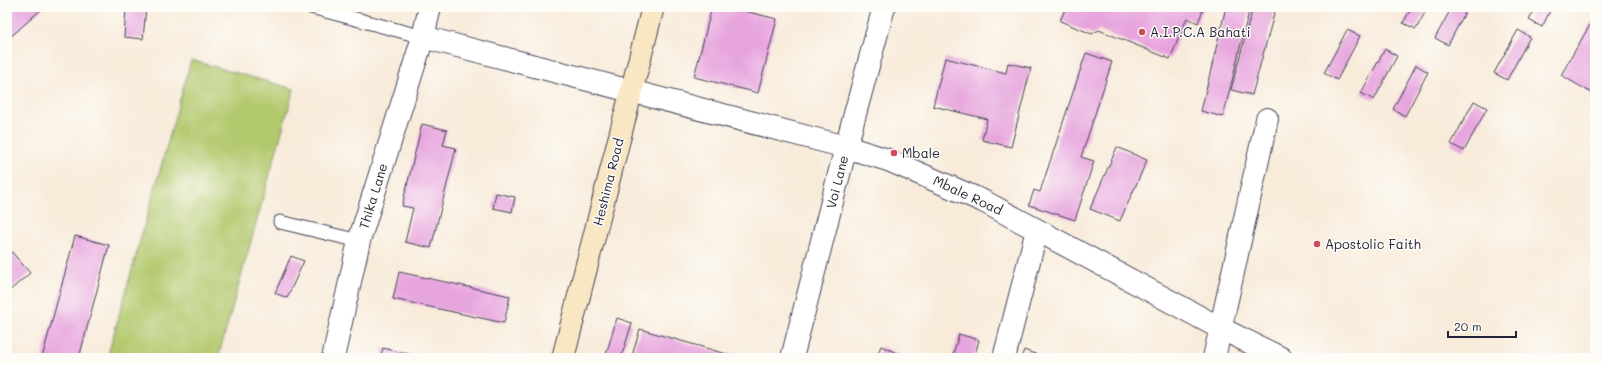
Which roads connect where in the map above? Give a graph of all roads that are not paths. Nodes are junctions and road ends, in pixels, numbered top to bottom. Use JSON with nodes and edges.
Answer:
{"nodes":[{"id":1,"x":311,"y":7,"type":"edge"},
{"id":2,"x":430,"y":7,"type":"edge"},
{"id":3,"x":653,"y":7,"type":"edge"},
{"id":4,"x":884,"y":7,"type":"edge"},
{"id":5,"x":423,"y":37,"type":"junction"},
{"id":6,"x":631,"y":91,"type":"junction"},
{"id":7,"x":1267,"y":119,"type":"dead end"},
{"id":8,"x":846,"y":147,"type":"junction"},
{"id":9,"x":280,"y":222,"type":"dead end"},
{"id":10,"x":1037,"y":230,"type":"junction"},
{"id":11,"x":359,"y":241,"type":"junction"},
{"id":12,"x":1220,"y":328,"type":"junction"},
{"id":13,"x":333,"y":358,"type":"edge"},
{"id":14,"x":563,"y":358,"type":"edge"},
{"id":15,"x":792,"y":358,"type":"edge"},
{"id":16,"x":1004,"y":358,"type":"edge"},
{"id":17,"x":1214,"y":358,"type":"edge"},
{"id":18,"x":1281,"y":358,"type":"edge"}],
"edges":[{"from":1,"to":5,"type":"lane"},
{"from":2,"to":5,"type":"street"},
{"from":3,"to":6,"type":"street","name":"Heshima Road"},
{"from":4,"to":8,"type":"street","name":"Voi Lane"},
{"from":5,"to":6,"type":"street","name":"Mbale Road"},
{"from":5,"to":11,"type":"street","name":"Thika Lane"},
{"from":6,"to":8,"type":"street","name":"Mbale Road"},
{"from":6,"to":14,"type":"street","name":"Heshima Road"},
{"from":7,"to":12,"type":"street"},
{"from":8,"to":10,"type":"street","name":"Mbale Road"},
{"from":8,"to":15,"type":"street","name":"Voi Lane"},
{"from":9,"to":11,"type":"lane"},
{"from":10,"to":12,"type":"street","name":"Mbale Road"},
{"from":10,"to":16,"type":"street"},
{"from":11,"to":13,"type":"street","name":"Thika Lane"},
{"from":12,"to":17,"type":"street"},
{"from":12,"to":18,"type":"street","name":"Mbale Road"}]}
